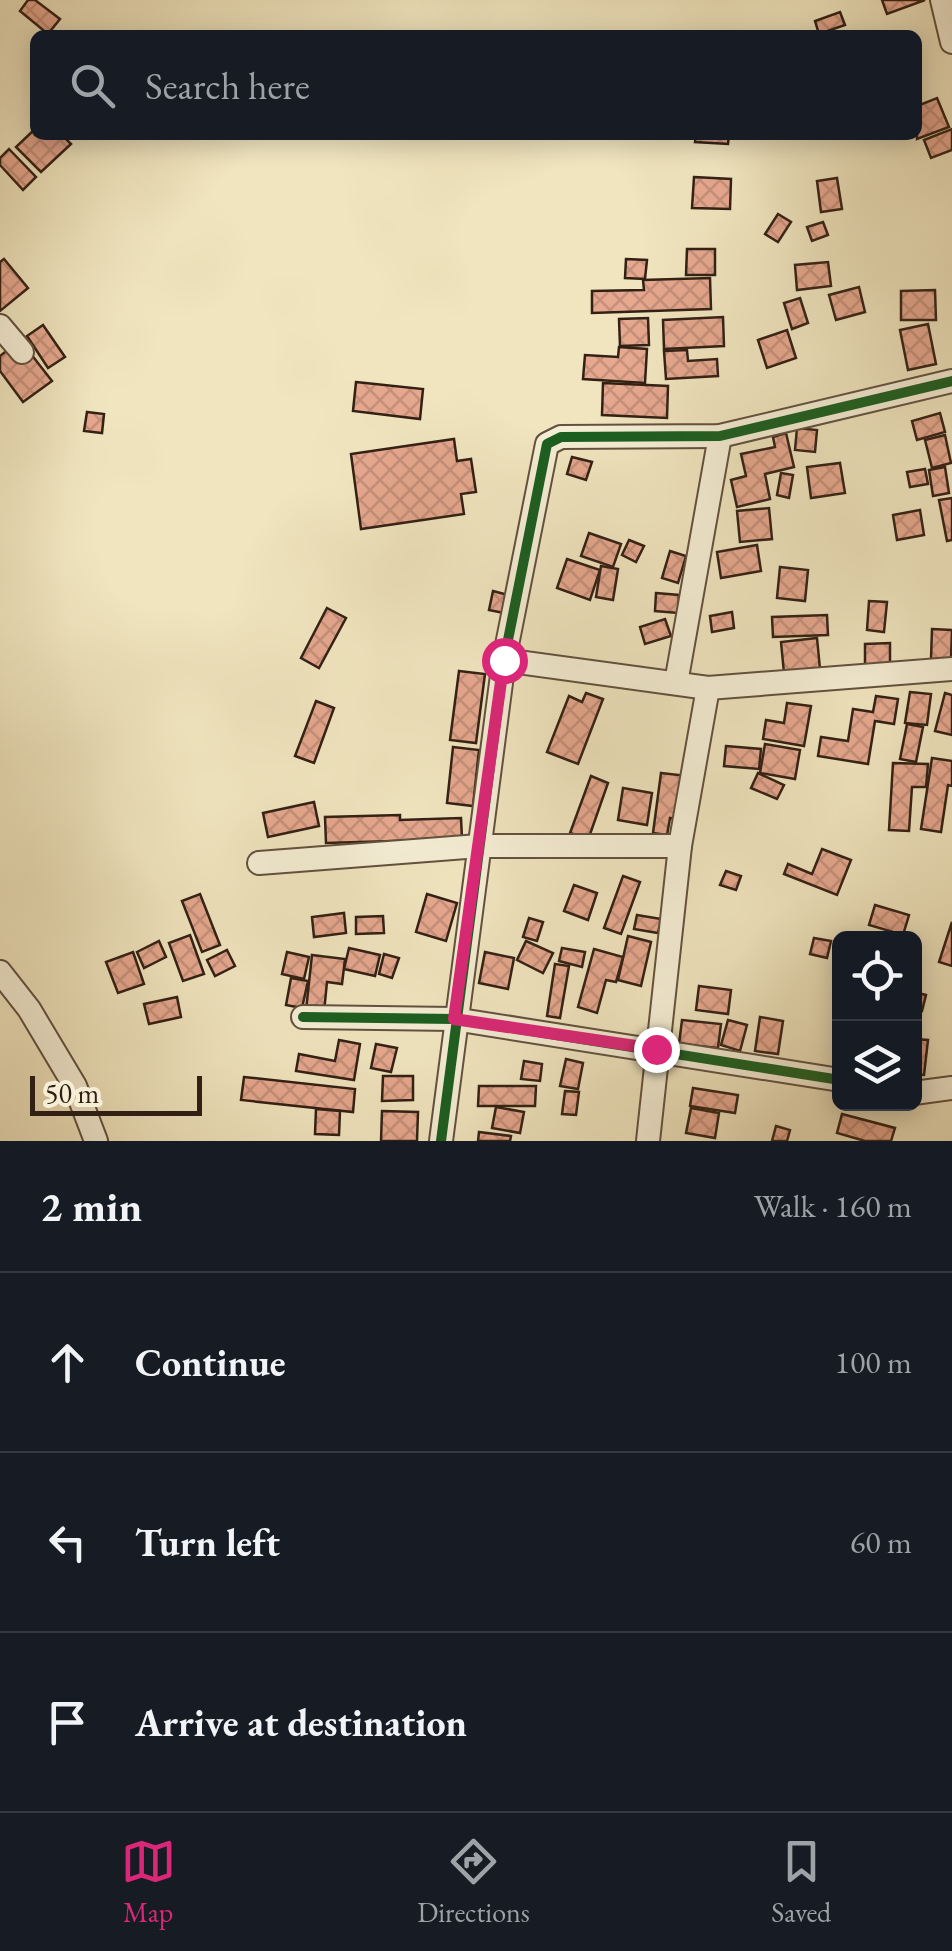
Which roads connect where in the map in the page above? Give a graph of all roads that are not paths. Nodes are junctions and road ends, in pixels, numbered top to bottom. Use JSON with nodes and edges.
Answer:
{"nodes":[{"id":1,"x":942,"y":0,"type":"edge"},
{"id":2,"x":952,"y":42,"type":"edge"},
{"id":3,"x":0,"y":326,"type":"edge"},
{"id":4,"x":22,"y":352,"type":"dead end"},
{"id":5,"x":952,"y":380,"type":"edge"},
{"id":6,"x":720,"y":436,"type":"junction"},
{"id":7,"x":504,"y":660,"type":"junction"},
{"id":8,"x":952,"y":669,"type":"edge"},
{"id":9,"x":676,"y":683,"type":"junction"},
{"id":10,"x":708,"y":688,"type":"junction"},
{"id":11,"x":479,"y":846,"type":"junction"},
{"id":12,"x":680,"y":846,"type":"junction"},
{"id":13,"x":259,"y":863,"type":"dead end"},
{"id":14,"x":1,"y":974,"type":"edge"},
{"id":15,"x":303,"y":1017,"type":"dead end"},
{"id":16,"x":454,"y":1019,"type":"junction"},
{"id":17,"x":656,"y":1049,"type":"junction"},
{"id":18,"x":832,"y":1079,"type":"edge"},
{"id":19,"x":952,"y":1088,"type":"edge"},
{"id":20,"x":922,"y":1091,"type":"edge"},
{"id":21,"x":96,"y":1141,"type":"edge"},
{"id":22,"x":440,"y":1141,"type":"edge"},
{"id":23,"x":648,"y":1141,"type":"edge"}],
"edges":[{"from":1,"to":2,"type":"street"},
{"from":3,"to":4,"type":"street"},
{"from":5,"to":6,"type":"street"},
{"from":6,"to":7,"type":"street"},
{"from":6,"to":9,"type":"street"},
{"from":7,"to":9,"type":"street"},
{"from":7,"to":11,"type":"street"},
{"from":8,"to":10,"type":"street"},
{"from":9,"to":10,"type":"street"},
{"from":10,"to":12,"type":"street"},
{"from":11,"to":12,"type":"street"},
{"from":11,"to":13,"type":"street"},
{"from":11,"to":16,"type":"street"},
{"from":12,"to":17,"type":"street"},
{"from":14,"to":21,"type":"street"},
{"from":15,"to":16,"type":"street"},
{"from":16,"to":17,"type":"street"},
{"from":16,"to":22,"type":"street"},
{"from":17,"to":18,"type":"street"},
{"from":17,"to":23,"type":"street"},
{"from":19,"to":20,"type":"street"}]}
